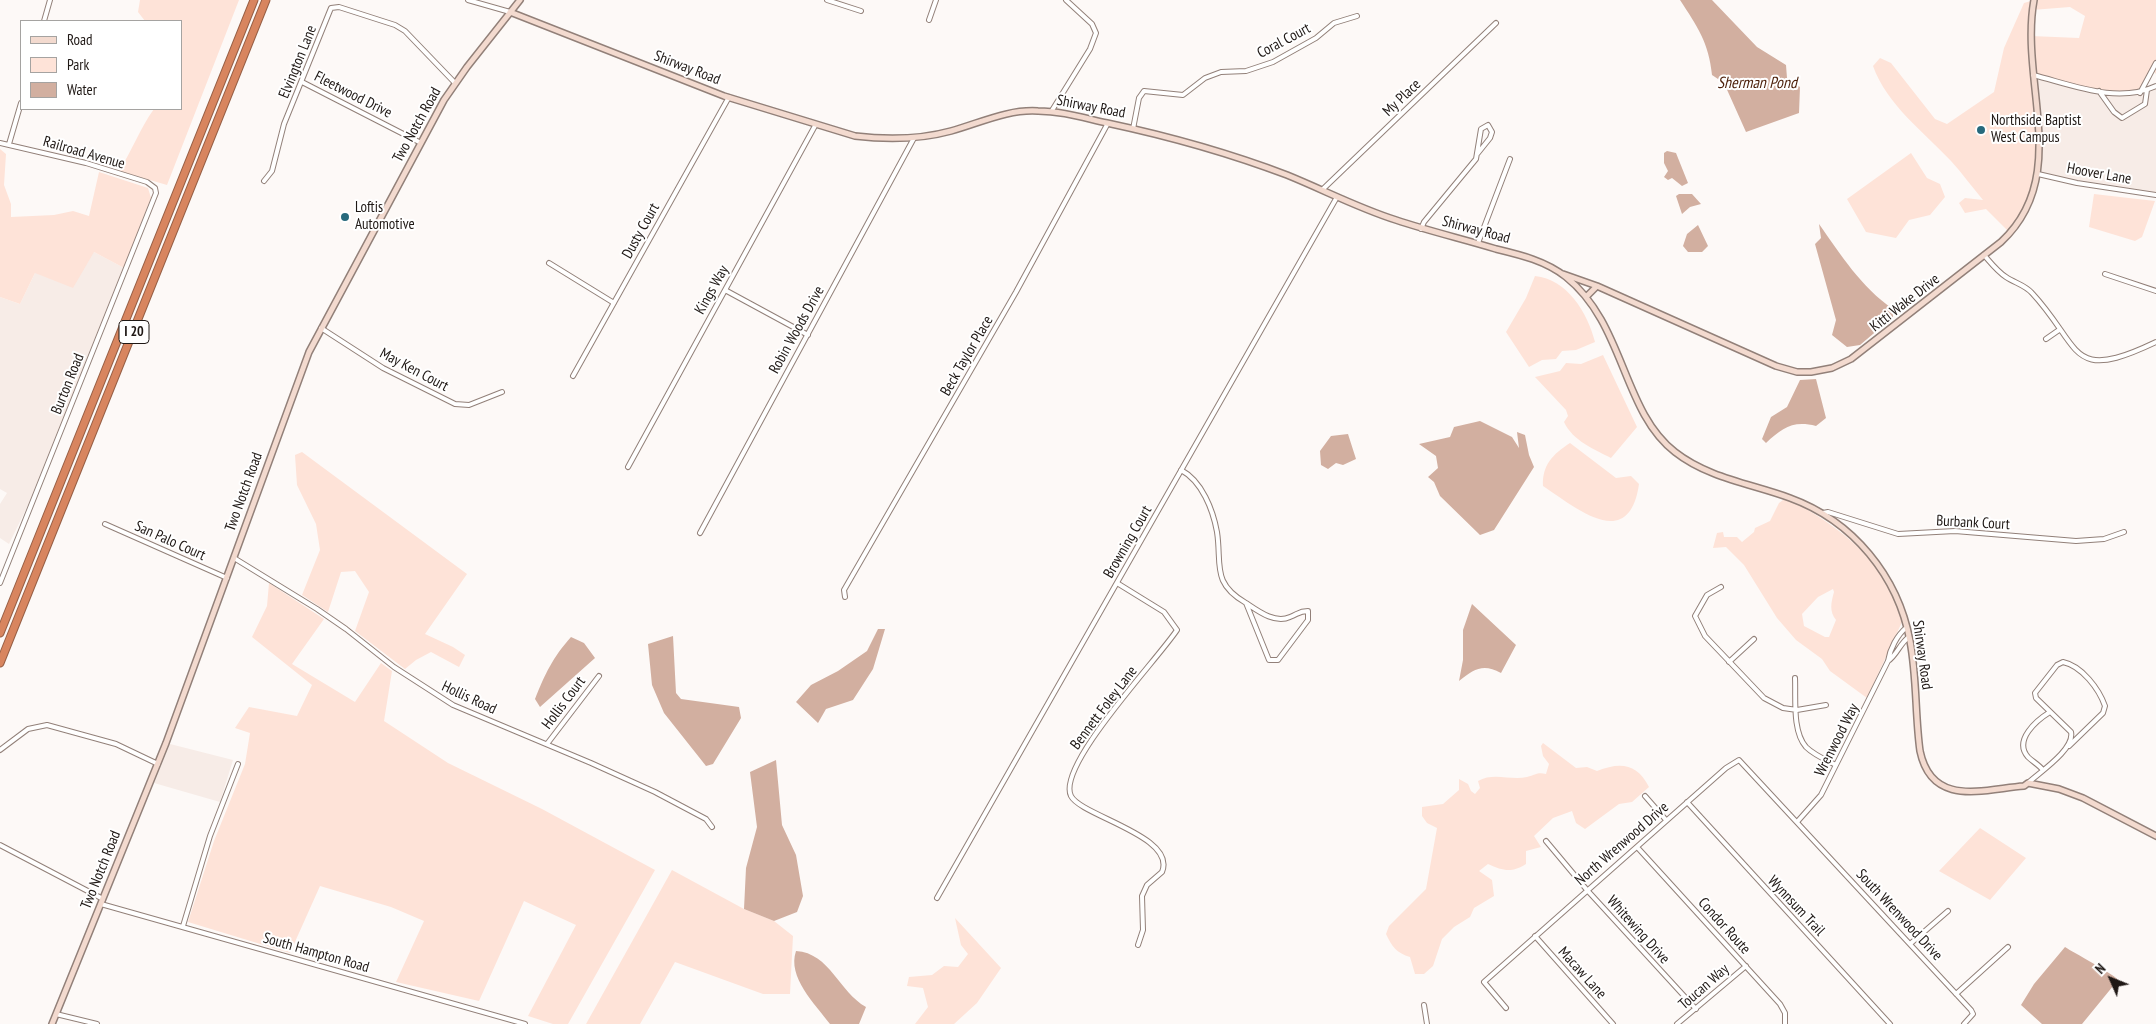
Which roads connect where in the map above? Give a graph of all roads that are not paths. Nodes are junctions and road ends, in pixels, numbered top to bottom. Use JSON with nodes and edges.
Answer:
{"nodes":[{"id":1,"x":50,"y":0,"type":"edge"},
{"id":2,"x":254,"y":0,"type":"edge"},
{"id":3,"x":266,"y":0,"type":"edge"},
{"id":4,"x":468,"y":0,"type":"edge"},
{"id":5,"x":520,"y":0,"type":"edge"},
{"id":6,"x":827,"y":0,"type":"edge"},
{"id":7,"x":936,"y":0,"type":"edge"},
{"id":8,"x":1066,"y":0,"type":"edge"},
{"id":9,"x":2034,"y":0,"type":"edge"},
{"id":10,"x":861,"y":11,"type":"dead end"},
{"id":11,"x":510,"y":12,"type":"junction"},
{"id":12,"x":1357,"y":16,"type":"dead end"},
{"id":13,"x":44,"y":20,"type":"edge"},
{"id":14,"x":929,"y":20,"type":"dead end"},
{"id":15,"x":1496,"y":23,"type":"dead end"},
{"id":16,"x":2156,"y":63,"type":"edge"},
{"id":17,"x":2033,"y":76,"type":"junction"},
{"id":18,"x":302,"y":82,"type":"junction"},
{"id":19,"x":455,"y":83,"type":"junction"},
{"id":20,"x":2156,"y":86,"type":"edge"},
{"id":21,"x":2147,"y":90,"type":"junction"},
{"id":22,"x":2099,"y":91,"type":"junction"},
{"id":23,"x":2140,"y":93,"type":"junction"},
{"id":24,"x":729,"y":97,"type":"junction"},
{"id":25,"x":20,"y":106,"type":"edge"},
{"id":26,"x":1051,"y":112,"type":"junction"},
{"id":27,"x":1108,"y":123,"type":"junction"},
{"id":28,"x":816,"y":124,"type":"junction"},
{"id":29,"x":1133,"y":129,"type":"junction"},
{"id":30,"x":914,"y":138,"type":"junction"},
{"id":31,"x":0,"y":143,"type":"edge"},
{"id":32,"x":420,"y":143,"type":"junction"},
{"id":33,"x":9,"y":144,"type":"junction"},
{"id":34,"x":1478,"y":153,"type":"junction"},
{"id":35,"x":1510,"y":159,"type":"dead end"},
{"id":36,"x":2038,"y":174,"type":"junction"},
{"id":37,"x":264,"y":181,"type":"dead end"},
{"id":38,"x":1322,"y":190,"type":"junction"},
{"id":39,"x":156,"y":194,"type":"joint"},
{"id":40,"x":2156,"y":195,"type":"edge"},
{"id":41,"x":1337,"y":197,"type":"junction"},
{"id":42,"x":1421,"y":229,"type":"junction"},
{"id":43,"x":1478,"y":243,"type":"junction"},
{"id":44,"x":1984,"y":255,"type":"junction"},
{"id":45,"x":550,"y":263,"type":"dead end"},
{"id":46,"x":1562,"y":274,"type":"junction"},
{"id":47,"x":2105,"y":274,"type":"dead end"},
{"id":48,"x":1598,"y":286,"type":"junction"},
{"id":49,"x":725,"y":290,"type":"junction"},
{"id":50,"x":2156,"y":291,"type":"edge"},
{"id":51,"x":1586,"y":297,"type":"junction"},
{"id":52,"x":614,"y":303,"type":"junction"},
{"id":53,"x":321,"y":328,"type":"junction"},
{"id":54,"x":2059,"y":330,"type":"junction"},
{"id":55,"x":808,"y":335,"type":"junction"},
{"id":56,"x":2046,"y":339,"type":"dead end"},
{"id":57,"x":2156,"y":342,"type":"edge"},
{"id":58,"x":573,"y":376,"type":"dead end"},
{"id":59,"x":502,"y":392,"type":"dead end"},
{"id":60,"x":628,"y":467,"type":"dead end"},
{"id":61,"x":1182,"y":470,"type":"junction"},
{"id":62,"x":1823,"y":513,"type":"junction"},
{"id":63,"x":105,"y":524,"type":"dead end"},
{"id":64,"x":2124,"y":532,"type":"dead end"},
{"id":65,"x":700,"y":533,"type":"dead end"},
{"id":66,"x":234,"y":558,"type":"junction"},
{"id":67,"x":227,"y":578,"type":"junction"},
{"id":68,"x":0,"y":583,"type":"edge"},
{"id":69,"x":1117,"y":583,"type":"junction"},
{"id":70,"x":1721,"y":587,"type":"dead end"},
{"id":71,"x":845,"y":598,"type":"dead end"},
{"id":72,"x":1246,"y":603,"type":"junction"},
{"id":73,"x":1907,"y":627,"type":"junction"},
{"id":74,"x":0,"y":633,"type":"edge"},
{"id":75,"x":1909,"y":637,"type":"junction"},
{"id":76,"x":1754,"y":639,"type":"dead end"},
{"id":77,"x":1729,"y":662,"type":"junction"},
{"id":78,"x":1888,"y":662,"type":"junction"},
{"id":79,"x":0,"y":663,"type":"edge"},
{"id":80,"x":599,"y":676,"type":"dead end"},
{"id":81,"x":1795,"y":678,"type":"dead end"},
{"id":82,"x":1826,"y":705,"type":"dead end"},
{"id":83,"x":1796,"y":710,"type":"junction"},
{"id":84,"x":2050,"y":712,"type":"junction"},
{"id":85,"x":547,"y":744,"type":"junction"},
{"id":86,"x":2069,"y":746,"type":"junction"},
{"id":87,"x":0,"y":750,"type":"edge"},
{"id":88,"x":158,"y":764,"type":"junction"},
{"id":89,"x":238,"y":764,"type":"dead end"},
{"id":90,"x":1836,"y":765,"type":"junction"},
{"id":91,"x":2043,"y":770,"type":"junction"},
{"id":92,"x":2028,"y":783,"type":"junction"},
{"id":93,"x":1645,"y":796,"type":"dead end"},
{"id":94,"x":1687,"y":802,"type":"junction"},
{"id":95,"x":1666,"y":820,"type":"junction"},
{"id":96,"x":1797,"y":822,"type":"junction"},
{"id":97,"x":712,"y":827,"type":"dead end"},
{"id":98,"x":2156,"y":836,"type":"edge"},
{"id":99,"x":1546,"y":841,"type":"dead end"},
{"id":100,"x":0,"y":845,"type":"edge"},
{"id":101,"x":1637,"y":847,"type":"junction"},
{"id":102,"x":1587,"y":890,"type":"junction"},
{"id":103,"x":937,"y":898,"type":"dead end"},
{"id":104,"x":102,"y":902,"type":"junction"},
{"id":105,"x":1948,"y":912,"type":"dead end"},
{"id":106,"x":183,"y":926,"type":"junction"},
{"id":107,"x":1535,"y":936,"type":"junction"},
{"id":108,"x":1910,"y":944,"type":"junction"},
{"id":109,"x":1138,"y":945,"type":"dead end"},
{"id":110,"x":2008,"y":947,"type":"dead end"},
{"id":111,"x":1746,"y":966,"type":"junction"},
{"id":112,"x":1956,"y":994,"type":"junction"},
{"id":113,"x":1424,"y":1005,"type":"dead end"},
{"id":114,"x":1506,"y":1008,"type":"dead end"},
{"id":115,"x":1696,"y":1009,"type":"junction"},
{"id":116,"x":56,"y":1014,"type":"junction"},
{"id":117,"x":52,"y":1024,"type":"edge"},
{"id":118,"x":97,"y":1024,"type":"edge"},
{"id":119,"x":525,"y":1024,"type":"edge"},
{"id":120,"x":1426,"y":1024,"type":"edge"},
{"id":121,"x":1612,"y":1024,"type":"edge"},
{"id":122,"x":1677,"y":1024,"type":"edge"},
{"id":123,"x":1785,"y":1024,"type":"edge"},
{"id":124,"x":1890,"y":1024,"type":"edge"},
{"id":125,"x":1964,"y":1024,"type":"edge"}],
"edges":[{"from":1,"to":13,"type":"street"},
{"from":2,"to":74,"type":"highway","number":"I 20"},
{"from":3,"to":79,"type":"highway","number":"I 20"},
{"from":4,"to":11,"type":"street"},
{"from":5,"to":11,"type":"street","name":"Two Notch Road"},
{"from":6,"to":10,"type":"street"},
{"from":7,"to":14,"type":"street"},
{"from":8,"to":26,"type":"street"},
{"from":9,"to":17,"type":"street","name":"Kitti Wake Drive"},
{"from":11,"to":19,"type":"street","name":"Two Notch Road"},
{"from":11,"to":24,"type":"street","name":"Shirway Road"},
{"from":12,"to":29,"type":"street","name":"Coral Court"},
{"from":15,"to":38,"type":"street","name":"My Place"},
{"from":16,"to":23,"type":"street"},
{"from":17,"to":22,"type":"street"},
{"from":17,"to":36,"type":"street","name":"Kitti Wake Drive"},
{"from":18,"to":19,"type":"street","name":"Elvington Lane"},
{"from":18,"to":32,"type":"street","name":"Fleetwood Drive"},
{"from":18,"to":37,"type":"street","name":"Elvington Lane"},
{"from":19,"to":32,"type":"street","name":"Two Notch Road"},
{"from":20,"to":21,"type":"street"},
{"from":21,"to":22,"type":"street"},
{"from":21,"to":23,"type":"street"},
{"from":22,"to":23,"type":"street"},
{"from":24,"to":28,"type":"street","name":"Shirway Road"},
{"from":24,"to":52,"type":"street","name":"Dusty Court"},
{"from":25,"to":33,"type":"street"},
{"from":26,"to":27,"type":"street","name":"Shirway Road"},
{"from":26,"to":30,"type":"street","name":"Shirway Road"},
{"from":27,"to":29,"type":"street","name":"Shirway Road"},
{"from":27,"to":71,"type":"street","name":"Beck Taylor Place"},
{"from":28,"to":30,"type":"street","name":"Shirway Road"},
{"from":28,"to":49,"type":"street","name":"Kings Way"},
{"from":29,"to":38,"type":"street","name":"Shirway Road"},
{"from":30,"to":55,"type":"street","name":"Robin Woods Drive"},
{"from":31,"to":33,"type":"street","name":"Railroad Avenue"},
{"from":32,"to":53,"type":"street","name":"Two Notch Road"},
{"from":33,"to":39,"type":"street","name":"Railroad Avenue"},
{"from":34,"to":34,"type":"street"},
{"from":34,"to":42,"type":"street"},
{"from":35,"to":43,"type":"street"},
{"from":36,"to":40,"type":"street","name":"Hoover Lane"},
{"from":36,"to":44,"type":"street","name":"Kitti Wake Drive"},
{"from":38,"to":41,"type":"street","name":"Shirway Road"},
{"from":39,"to":68,"type":"street","name":"Burton Road"},
{"from":41,"to":42,"type":"street","name":"Shirway Road"},
{"from":41,"to":61,"type":"street","name":"Browning Court"},
{"from":42,"to":43,"type":"street","name":"Shirway Road"},
{"from":43,"to":46,"type":"street","name":"Shirway Road"},
{"from":44,"to":48,"type":"street","name":"Kitti Wake Drive"},
{"from":44,"to":54,"type":"street"},
{"from":45,"to":52,"type":"street"},
{"from":46,"to":48,"type":"street","name":"Kitti Wake Drive"},
{"from":46,"to":51,"type":"street","name":"Shirway Road"},
{"from":47,"to":50,"type":"street"},
{"from":48,"to":51,"type":"street"},
{"from":49,"to":55,"type":"street"},
{"from":49,"to":60,"type":"street","name":"Kings Way"},
{"from":51,"to":62,"type":"street","name":"Shirway Road"},
{"from":52,"to":58,"type":"street","name":"Dusty Court"},
{"from":53,"to":59,"type":"street","name":"May Ken Court"},
{"from":53,"to":66,"type":"street","name":"Two Notch Road"},
{"from":54,"to":56,"type":"street"},
{"from":54,"to":57,"type":"street"},
{"from":55,"to":65,"type":"street","name":"Robin Woods Drive"},
{"from":61,"to":69,"type":"street","name":"Browning Court"},
{"from":61,"to":72,"type":"street"},
{"from":62,"to":64,"type":"street","name":"Burbank Court"},
{"from":62,"to":73,"type":"street","name":"Shirway Road"},
{"from":63,"to":67,"type":"street","name":"San Palo Court"},
{"from":66,"to":67,"type":"street","name":"Two Notch Road"},
{"from":66,"to":85,"type":"street","name":"Hollis Road"},
{"from":67,"to":88,"type":"street","name":"Two Notch Road"},
{"from":69,"to":103,"type":"street","name":"Browning Court"},
{"from":69,"to":109,"type":"street","name":"Bennett Foley Lane"},
{"from":70,"to":77,"type":"street"},
{"from":72,"to":72,"type":"street"},
{"from":73,"to":75,"type":"street","name":"Shirway Road"},
{"from":73,"to":78,"type":"street","name":"Wrenwood Way"},
{"from":75,"to":78,"type":"street","name":"Wrenwood Way"},
{"from":75,"to":92,"type":"street","name":"Shirway Road"},
{"from":76,"to":77,"type":"street"},
{"from":77,"to":83,"type":"street"},
{"from":78,"to":90,"type":"street","name":"Wrenwood Way"},
{"from":80,"to":85,"type":"street","name":"Hollis Court"},
{"from":81,"to":83,"type":"street"},
{"from":82,"to":83,"type":"street"},
{"from":83,"to":90,"type":"street"},
{"from":84,"to":86,"type":"street"},
{"from":84,"to":86,"type":"street"},
{"from":84,"to":91,"type":"street"},
{"from":85,"to":97,"type":"street","name":"Hollis Road"},
{"from":86,"to":91,"type":"street"},
{"from":87,"to":88,"type":"street"},
{"from":88,"to":104,"type":"street","name":"Two Notch Road"},
{"from":89,"to":106,"type":"street"},
{"from":90,"to":96,"type":"street","name":"Wrenwood Way"},
{"from":91,"to":92,"type":"street"},
{"from":92,"to":98,"type":"street","name":"Shirway Road"},
{"from":93,"to":95,"type":"street"},
{"from":94,"to":95,"type":"street","name":"North Wrenwood Drive"},
{"from":94,"to":96,"type":"street","name":"North Wrenwood Drive"},
{"from":94,"to":124,"type":"street","name":"Wynnsum Trail"},
{"from":95,"to":101,"type":"street","name":"North Wrenwood Drive"},
{"from":96,"to":108,"type":"street","name":"South Wrenwood Drive"},
{"from":99,"to":102,"type":"street","name":"Whitewing Drive"},
{"from":100,"to":104,"type":"street","name":"South Hampton Road"},
{"from":101,"to":102,"type":"street","name":"North Wrenwood Drive"},
{"from":101,"to":111,"type":"street","name":"Condor Route"},
{"from":102,"to":107,"type":"street","name":"North Wrenwood Drive"},
{"from":102,"to":115,"type":"street","name":"Whitewing Drive"},
{"from":104,"to":106,"type":"street","name":"South Hampton Road"},
{"from":104,"to":116,"type":"street","name":"Two Notch Road"},
{"from":105,"to":108,"type":"street"},
{"from":106,"to":119,"type":"street","name":"South Hampton Road"},
{"from":107,"to":114,"type":"street","name":"North Wrenwood Drive"},
{"from":107,"to":121,"type":"street","name":"Macaw Lane"},
{"from":108,"to":112,"type":"street","name":"South Wrenwood Drive"},
{"from":110,"to":112,"type":"street"},
{"from":111,"to":115,"type":"street","name":"Toucan Way"},
{"from":111,"to":123,"type":"street","name":"Condor Route"},
{"from":112,"to":125,"type":"street","name":"South Wrenwood Drive"},
{"from":113,"to":120,"type":"street"},
{"from":115,"to":122,"type":"street","name":"Toucan Way"},
{"from":116,"to":117,"type":"street","name":"Two Notch Road"},
{"from":116,"to":118,"type":"street"}]}
